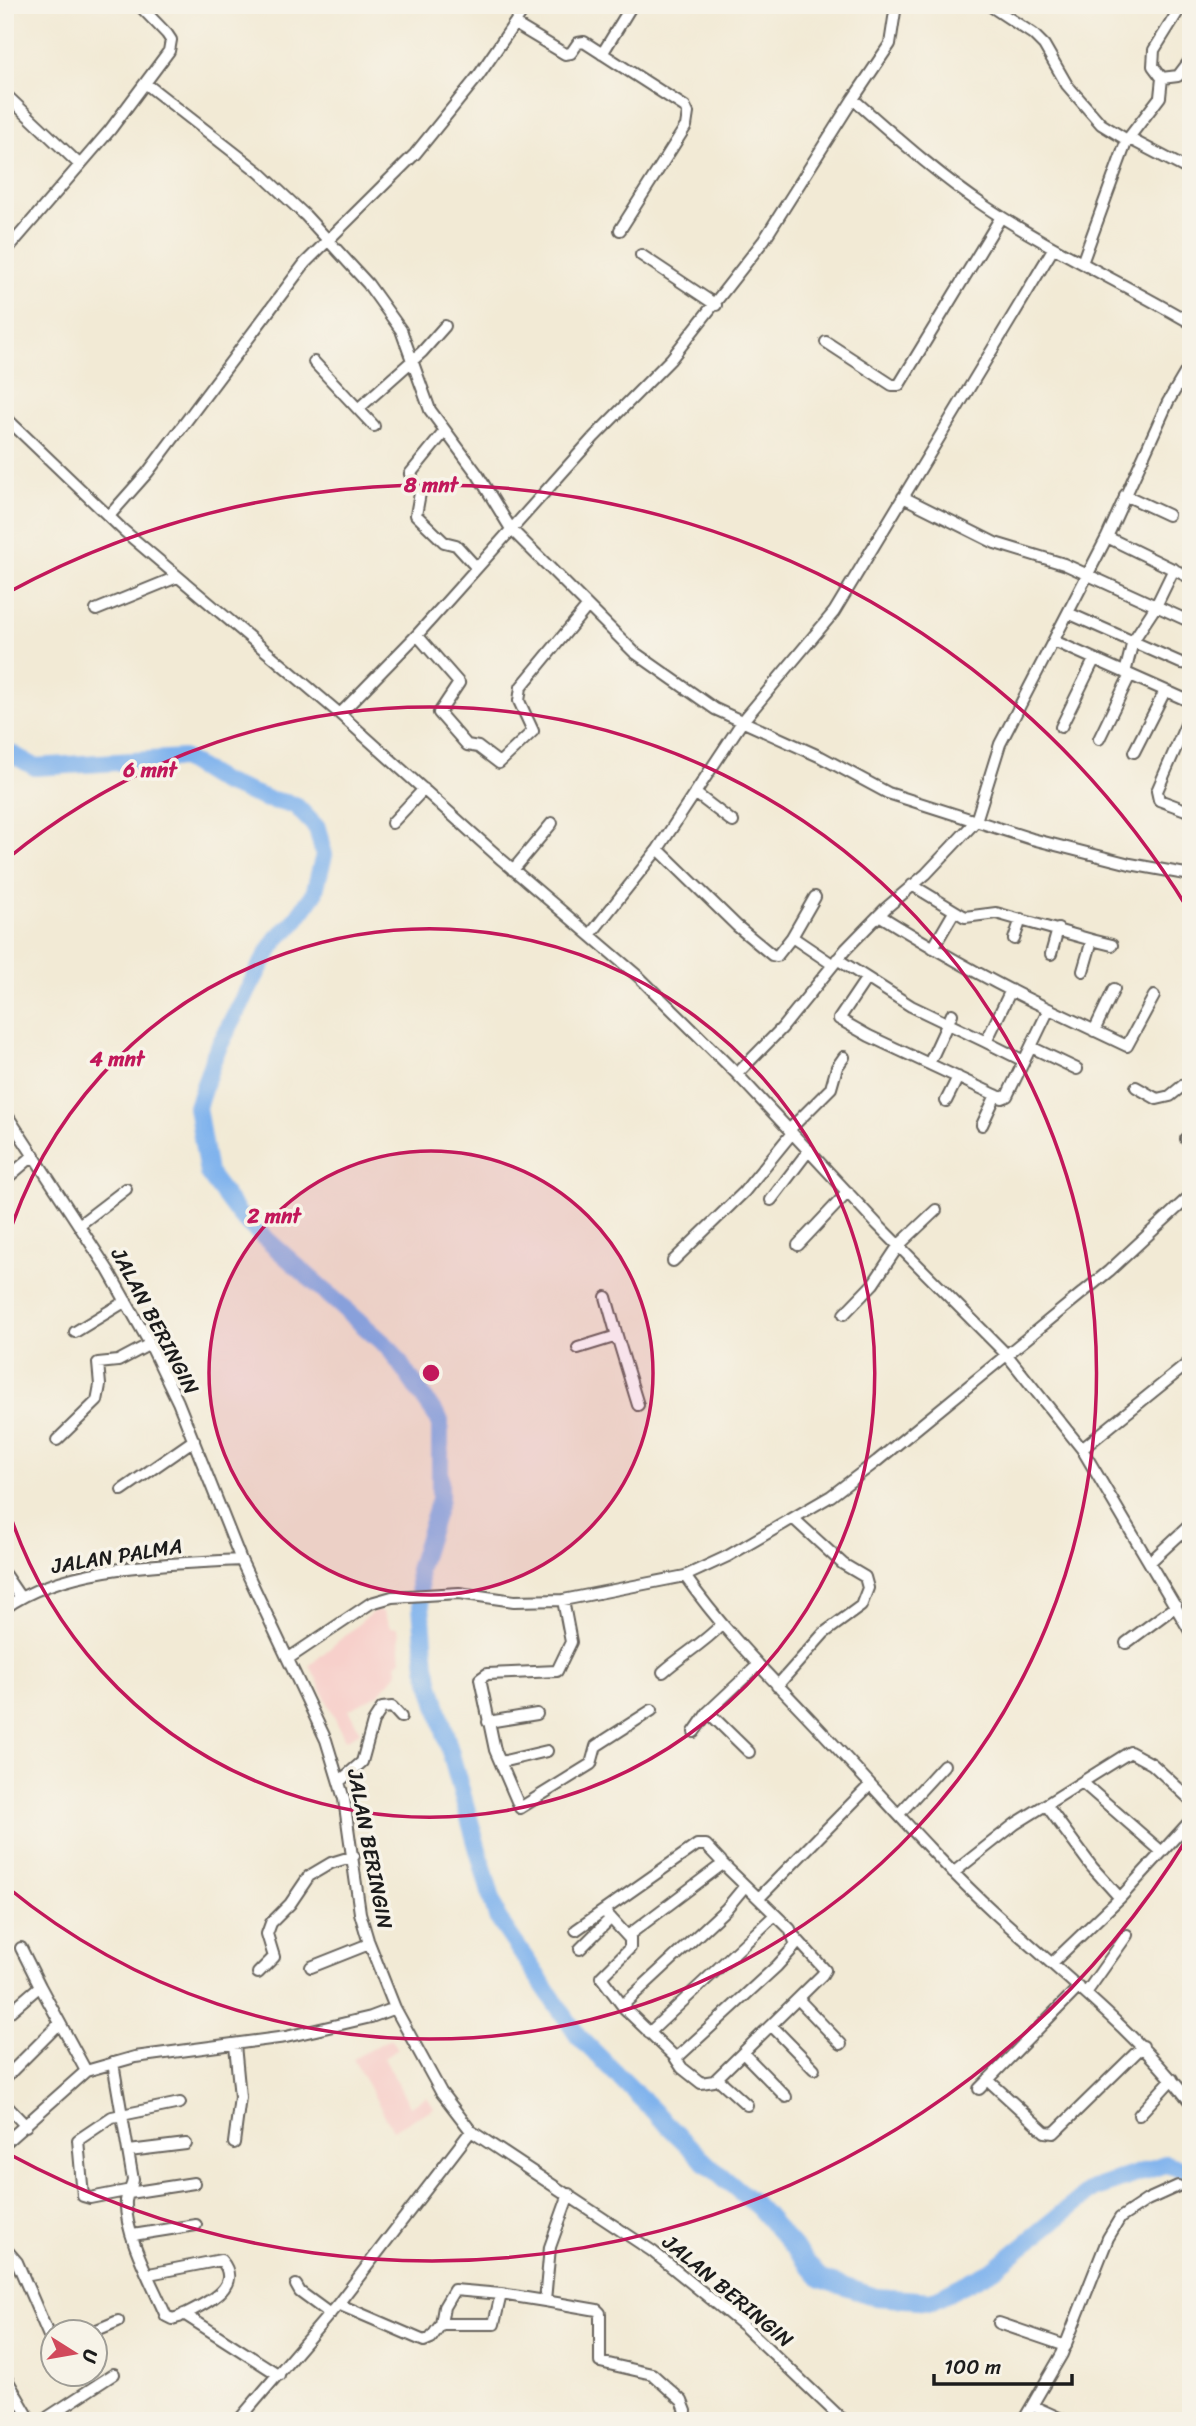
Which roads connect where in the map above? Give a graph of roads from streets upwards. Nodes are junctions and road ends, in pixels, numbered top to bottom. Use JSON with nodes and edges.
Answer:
{"nodes":[{"id":1,"x":139,"y":5,"type":"edge"},
{"id":2,"x":527,"y":5,"type":"edge"},
{"id":3,"x":632,"y":5,"type":"edge"},
{"id":4,"x":897,"y":5,"type":"edge"},
{"id":5,"x":989,"y":5,"type":"edge"},
{"id":6,"x":1182,"y":5,"type":"edge"},
{"id":7,"x":515,"y":24,"type":"junction"},
{"id":8,"x":602,"y":54,"type":"junction"},
{"id":9,"x":1191,"y":59,"type":"edge"},
{"id":10,"x":1162,"y":78,"type":"junction"},
{"id":11,"x":145,"y":83,"type":"junction"},
{"id":12,"x":5,"y":94,"type":"edge"},
{"id":13,"x":853,"y":99,"type":"junction"},
{"id":14,"x":1127,"y":139,"type":"junction"},
{"id":15,"x":80,"y":165,"type":"junction"},
{"id":16,"x":1191,"y":171,"type":"edge"},
{"id":17,"x":1001,"y":216,"type":"junction"},
{"id":18,"x":620,"y":230,"type":"dead end"},
{"id":19,"x":328,"y":241,"type":"junction"},
{"id":20,"x":1053,"y":248,"type":"junction"},
{"id":21,"x":5,"y":252,"type":"edge"},
{"id":22,"x":641,"y":255,"type":"dead end"},
{"id":23,"x":1082,"y":263,"type":"junction"},
{"id":24,"x":716,"y":305,"type":"junction"},
{"id":25,"x":1191,"y":323,"type":"edge"},
{"id":26,"x":445,"y":326,"type":"dead end"},
{"id":27,"x":826,"y":342,"type":"dead end"},
{"id":28,"x":412,"y":360,"type":"junction"},
{"id":29,"x":314,"y":362,"type":"dead end"},
{"id":30,"x":1191,"y":364,"type":"edge"},
{"id":31,"x":358,"y":409,"type":"junction"},
{"id":32,"x":5,"y":417,"type":"edge"},
{"id":33,"x":374,"y":426,"type":"dead end"},
{"id":34,"x":445,"y":431,"type":"junction"},
{"id":35,"x":1125,"y":495,"type":"junction"},
{"id":36,"x":904,"y":497,"type":"junction"},
{"id":37,"x":1168,"y":515,"type":"dead end"},
{"id":38,"x":109,"y":516,"type":"junction"},
{"id":39,"x":511,"y":529,"type":"junction"},
{"id":40,"x":1107,"y":537,"type":"junction"},
{"id":41,"x":476,"y":568,"type":"junction"},
{"id":42,"x":1174,"y":569,"type":"junction"},
{"id":43,"x":1086,"y":575,"type":"junction"},
{"id":44,"x":177,"y":577,"type":"junction"},
{"id":45,"x":1191,"y":578,"type":"edge"},
{"id":46,"x":1156,"y":606,"type":"junction"},
{"id":47,"x":587,"y":607,"type":"junction"},
{"id":48,"x":96,"y":610,"type":"dead end"},
{"id":49,"x":1068,"y":613,"type":"junction"},
{"id":50,"x":1191,"y":622,"type":"edge"},
{"id":51,"x":417,"y":635,"type":"junction"},
{"id":52,"x":1054,"y":641,"type":"junction"},
{"id":53,"x":1135,"y":642,"type":"junction"},
{"id":54,"x":1094,"y":660,"type":"junction"},
{"id":55,"x":1191,"y":664,"type":"edge"},
{"id":56,"x":1127,"y":674,"type":"junction"},
{"id":57,"x":1165,"y":691,"type":"junction"},
{"id":58,"x":1191,"y":702,"type":"edge"},
{"id":59,"x":1191,"y":713,"type":"edge"},
{"id":60,"x":340,"y":714,"type":"junction"},
{"id":61,"x":741,"y":722,"type":"junction"},
{"id":62,"x":1061,"y":724,"type":"dead end"},
{"id":63,"x":1099,"y":736,"type":"dead end"},
{"id":64,"x":1134,"y":750,"type":"dead end"},
{"id":65,"x":424,"y":789,"type":"junction"},
{"id":66,"x":695,"y":793,"type":"junction"},
{"id":67,"x":1191,"y":812,"type":"edge"},
{"id":68,"x":976,"y":821,"type":"junction"},
{"id":69,"x":552,"y":822,"type":"dead end"},
{"id":70,"x":733,"y":822,"type":"dead end"},
{"id":71,"x":392,"y":823,"type":"dead end"},
{"id":72,"x":658,"y":849,"type":"junction"},
{"id":73,"x":513,"y":870,"type":"junction"},
{"id":74,"x":1191,"y":875,"type":"edge"},
{"id":75,"x":912,"y":886,"type":"junction"},
{"id":76,"x":815,"y":897,"type":"dead end"},
{"id":77,"x":954,"y":912,"type":"junction"},
{"id":78,"x":878,"y":915,"type":"junction"},
{"id":79,"x":1021,"y":919,"type":"junction"},
{"id":80,"x":1058,"y":929,"type":"junction"},
{"id":81,"x":590,"y":935,"type":"junction"},
{"id":82,"x":792,"y":937,"type":"junction"},
{"id":83,"x":1014,"y":939,"type":"dead end"},
{"id":84,"x":1092,"y":940,"type":"junction"},
{"id":85,"x":1112,"y":945,"type":"dead end"},
{"id":86,"x":933,"y":948,"type":"junction"},
{"id":87,"x":1051,"y":954,"type":"dead end"},
{"id":88,"x":840,"y":964,"type":"junction"},
{"id":89,"x":1083,"y":971,"type":"dead end"},
{"id":90,"x":866,"y":979,"type":"junction"},
{"id":91,"x":1114,"y":989,"type":"dead end"},
{"id":92,"x":1011,"y":990,"type":"junction"},
{"id":93,"x":1154,"y":996,"type":"dead end"},
{"id":94,"x":1049,"y":1009,"type":"junction"},
{"id":95,"x":950,"y":1019,"type":"junction"},
{"id":96,"x":1094,"y":1031,"type":"junction"},
{"id":97,"x":986,"y":1042,"type":"junction"},
{"id":98,"x":1031,"y":1047,"type":"junction"},
{"id":99,"x":844,"y":1057,"type":"dead end"},
{"id":100,"x":1024,"y":1061,"type":"junction"},
{"id":101,"x":929,"y":1063,"type":"junction"},
{"id":102,"x":1077,"y":1069,"type":"dead end"},
{"id":103,"x":737,"y":1074,"type":"junction"},
{"id":104,"x":958,"y":1077,"type":"junction"},
{"id":105,"x":1191,"y":1079,"type":"edge"},
{"id":106,"x":1136,"y":1087,"type":"dead end"},
{"id":107,"x":996,"y":1095,"type":"junction"},
{"id":108,"x":946,"y":1101,"type":"dead end"},
{"id":109,"x":5,"y":1112,"type":"edge"},
{"id":110,"x":982,"y":1125,"type":"dead end"},
{"id":111,"x":10,"y":1128,"type":"edge"},
{"id":112,"x":791,"y":1131,"type":"junction"},
{"id":113,"x":809,"y":1150,"type":"junction"},
{"id":114,"x":34,"y":1155,"type":"junction"},
{"id":115,"x":5,"y":1180,"type":"edge"},
{"id":116,"x":126,"y":1189,"type":"dead end"},
{"id":117,"x":848,"y":1192,"type":"junction"},
{"id":118,"x":1191,"y":1195,"type":"edge"},
{"id":119,"x":771,"y":1200,"type":"dead end"},
{"id":120,"x":936,"y":1210,"type":"dead end"},
{"id":121,"x":79,"y":1225,"type":"junction"},
{"id":122,"x":798,"y":1245,"type":"dead end"},
{"id":123,"x":900,"y":1245,"type":"junction"},
{"id":124,"x":673,"y":1261,"type":"dead end"},
{"id":125,"x":606,"y":1297,"type":"dead end"},
{"id":126,"x":126,"y":1301,"type":"junction"},
{"id":127,"x":844,"y":1314,"type":"dead end"},
{"id":128,"x":75,"y":1332,"type":"dead end"},
{"id":129,"x":617,"y":1336,"type":"junction"},
{"id":130,"x":150,"y":1344,"type":"junction"},
{"id":131,"x":578,"y":1348,"type":"dead end"},
{"id":132,"x":1007,"y":1355,"type":"junction"},
{"id":133,"x":1191,"y":1362,"type":"edge"},
{"id":134,"x":638,"y":1405,"type":"dead end"},
{"id":135,"x":57,"y":1440,"type":"dead end"},
{"id":136,"x":194,"y":1440,"type":"junction"},
{"id":137,"x":1082,"y":1449,"type":"junction"},
{"id":138,"x":122,"y":1490,"type":"dead end"},
{"id":139,"x":794,"y":1519,"type":"junction"},
{"id":140,"x":1191,"y":1524,"type":"edge"},
{"id":141,"x":241,"y":1560,"type":"junction"},
{"id":142,"x":1151,"y":1561,"type":"junction"},
{"id":143,"x":5,"y":1575,"type":"edge"},
{"id":144,"x":685,"y":1576,"type":"junction"},
{"id":145,"x":20,"y":1597,"type":"junction"},
{"id":146,"x":563,"y":1600,"type":"junction"},
{"id":147,"x":1175,"y":1606,"type":"junction"},
{"id":148,"x":5,"y":1608,"type":"edge"},
{"id":149,"x":721,"y":1625,"type":"junction"},
{"id":150,"x":1191,"y":1633,"type":"edge"},
{"id":151,"x":1126,"y":1643,"type":"dead end"},
{"id":152,"x":289,"y":1658,"type":"junction"},
{"id":153,"x":757,"y":1666,"type":"junction"},
{"id":154,"x":663,"y":1672,"type":"dead end"},
{"id":155,"x":777,"y":1686,"type":"junction"},
{"id":156,"x":652,"y":1710,"type":"dead end"},
{"id":157,"x":708,"y":1712,"type":"junction"},
{"id":158,"x":537,"y":1714,"type":"dead end"},
{"id":159,"x":401,"y":1717,"type":"dead end"},
{"id":160,"x":488,"y":1722,"type":"junction"},
{"id":161,"x":694,"y":1732,"type":"dead end"},
{"id":162,"x":547,"y":1751,"type":"dead end"},
{"id":163,"x":749,"y":1752,"type":"dead end"},
{"id":164,"x":501,"y":1762,"type":"junction"},
{"id":165,"x":944,"y":1765,"type":"dead end"},
{"id":166,"x":340,"y":1781,"type":"junction"},
{"id":167,"x":1083,"y":1783,"type":"junction"},
{"id":168,"x":870,"y":1785,"type":"junction"},
{"id":169,"x":1191,"y":1800,"type":"edge"},
{"id":170,"x":1046,"y":1806,"type":"junction"},
{"id":171,"x":899,"y":1814,"type":"junction"},
{"id":172,"x":1191,"y":1820,"type":"edge"},
{"id":173,"x":1163,"y":1852,"type":"junction"},
{"id":174,"x":354,"y":1856,"type":"junction"},
{"id":175,"x":721,"y":1862,"type":"junction"},
{"id":176,"x":953,"y":1873,"type":"junction"},
{"id":177,"x":745,"y":1886,"type":"junction"},
{"id":178,"x":759,"y":1898,"type":"junction"},
{"id":179,"x":1120,"y":1898,"type":"junction"},
{"id":180,"x":603,"y":1910,"type":"junction"},
{"id":181,"x":775,"y":1915,"type":"junction"},
{"id":182,"x":611,"y":1919,"type":"junction"},
{"id":183,"x":576,"y":1930,"type":"dead end"},
{"id":184,"x":1127,"y":1936,"type":"dead end"},
{"id":185,"x":795,"y":1937,"type":"junction"},
{"id":186,"x":629,"y":1938,"type":"junction"},
{"id":187,"x":369,"y":1944,"type":"junction"},
{"id":188,"x":21,"y":1948,"type":"dead end"},
{"id":189,"x":580,"y":1949,"type":"dead end"},
{"id":190,"x":1052,"y":1963,"type":"junction"},
{"id":191,"x":311,"y":1967,"type":"dead end"},
{"id":192,"x":258,"y":1973,"type":"dead end"},
{"id":193,"x":40,"y":1986,"type":"junction"},
{"id":194,"x":1082,"y":1990,"type":"junction"},
{"id":195,"x":5,"y":1998,"type":"edge"},
{"id":196,"x":798,"y":1999,"type":"junction"},
{"id":197,"x":14,"y":2007,"type":"junction"},
{"id":198,"x":395,"y":2008,"type":"junction"},
{"id":199,"x":625,"y":2009,"type":"junction"},
{"id":200,"x":5,"y":2016,"type":"edge"},
{"id":201,"x":60,"y":2023,"type":"junction"},
{"id":202,"x":771,"y":2025,"type":"junction"},
{"id":203,"x":649,"y":2033,"type":"junction"},
{"id":204,"x":841,"y":2044,"type":"dead end"},
{"id":205,"x":235,"y":2045,"type":"junction"},
{"id":206,"x":1143,"y":2046,"type":"junction"},
{"id":207,"x":743,"y":2053,"type":"junction"},
{"id":208,"x":674,"y":2056,"type":"junction"},
{"id":209,"x":113,"y":2063,"type":"junction"},
{"id":210,"x":814,"y":2069,"type":"dead end"},
{"id":211,"x":86,"y":2071,"type":"junction"},
{"id":212,"x":5,"y":2078,"type":"edge"},
{"id":213,"x":717,"y":2078,"type":"junction"},
{"id":214,"x":1172,"y":2079,"type":"junction"},
{"id":215,"x":988,"y":2080,"type":"junction"},
{"id":216,"x":979,"y":2089,"type":"dead end"},
{"id":217,"x":786,"y":2097,"type":"dead end"},
{"id":218,"x":180,"y":2103,"type":"dead end"},
{"id":219,"x":1191,"y":2103,"type":"edge"},
{"id":220,"x":5,"y":2104,"type":"edge"},
{"id":221,"x":747,"y":2105,"type":"dead end"},
{"id":222,"x":121,"y":2115,"type":"junction"},
{"id":223,"x":1139,"y":2115,"type":"dead end"},
{"id":224,"x":26,"y":2126,"type":"junction"},
{"id":225,"x":471,"y":2131,"type":"junction"},
{"id":226,"x":5,"y":2143,"type":"edge"},
{"id":227,"x":234,"y":2143,"type":"dead end"},
{"id":228,"x":186,"y":2144,"type":"dead end"},
{"id":229,"x":129,"y":2151,"type":"junction"},
{"id":230,"x":194,"y":2183,"type":"dead end"},
{"id":231,"x":1178,"y":2186,"type":"dead end"},
{"id":232,"x":130,"y":2191,"type":"junction"},
{"id":233,"x":569,"y":2194,"type":"junction"},
{"id":234,"x":196,"y":2225,"type":"dead end"},
{"id":235,"x":133,"y":2235,"type":"junction"},
{"id":236,"x":5,"y":2248,"type":"edge"},
{"id":237,"x":17,"y":2262,"type":"junction"},
{"id":238,"x":5,"y":2269,"type":"edge"},
{"id":239,"x":149,"y":2274,"type":"junction"},
{"id":240,"x":296,"y":2285,"type":"dead end"},
{"id":241,"x":501,"y":2294,"type":"junction"},
{"id":242,"x":545,"y":2301,"type":"junction"},
{"id":243,"x":338,"y":2304,"type":"junction"},
{"id":244,"x":184,"y":2314,"type":"junction"},
{"id":245,"x":330,"y":2314,"type":"junction"},
{"id":246,"x":41,"y":2318,"type":"edge"},
{"id":247,"x":118,"y":2321,"type":"dead end"},
{"id":248,"x":999,"y":2323,"type":"dead end"},
{"id":249,"x":441,"y":2324,"type":"junction"},
{"id":250,"x":108,"y":2325,"type":"edge"},
{"id":251,"x":1066,"y":2346,"type":"junction"},
{"id":252,"x":114,"y":2374,"type":"dead end"},
{"id":253,"x":279,"y":2375,"type":"junction"},
{"id":254,"x":5,"y":2376,"type":"edge"},
{"id":255,"x":17,"y":2401,"type":"junction"},
{"id":256,"x":5,"y":2405,"type":"edge"},
{"id":257,"x":1033,"y":2406,"type":"junction"},
{"id":258,"x":47,"y":2419,"type":"edge"},
{"id":259,"x":31,"y":2421,"type":"edge"},
{"id":260,"x":238,"y":2421,"type":"edge"},
{"id":261,"x":680,"y":2421,"type":"edge"},
{"id":262,"x":844,"y":2421,"type":"edge"},
{"id":263,"x":1023,"y":2421,"type":"edge"},
{"id":264,"x":1066,"y":2421,"type":"edge"}],
"edges":[{"from":1,"to":11,"type":"street"},
{"from":2,"to":7,"type":"street"},
{"from":3,"to":8,"type":"street"},
{"from":4,"to":13,"type":"street"},
{"from":5,"to":14,"type":"street"},
{"from":6,"to":10,"type":"street"},
{"from":7,"to":8,"type":"street"},
{"from":7,"to":19,"type":"street"},
{"from":8,"to":18,"type":"street"},
{"from":9,"to":10,"type":"street"},
{"from":10,"to":14,"type":"street"},
{"from":11,"to":15,"type":"street"},
{"from":11,"to":19,"type":"street"},
{"from":12,"to":15,"type":"street"},
{"from":13,"to":17,"type":"street"},
{"from":13,"to":24,"type":"street"},
{"from":14,"to":16,"type":"street"},
{"from":14,"to":23,"type":"street"},
{"from":15,"to":21,"type":"street"},
{"from":17,"to":20,"type":"street"},
{"from":17,"to":27,"type":"street"},
{"from":19,"to":28,"type":"street"},
{"from":19,"to":38,"type":"street"},
{"from":20,"to":23,"type":"street"},
{"from":20,"to":36,"type":"street"},
{"from":22,"to":24,"type":"street"},
{"from":23,"to":25,"type":"street"},
{"from":24,"to":39,"type":"street"},
{"from":26,"to":28,"type":"street"},
{"from":28,"to":31,"type":"street"},
{"from":28,"to":34,"type":"street"},
{"from":29,"to":31,"type":"street"},
{"from":30,"to":35,"type":"street"},
{"from":30,"to":40,"type":"street"},
{"from":31,"to":33,"type":"street"},
{"from":32,"to":38,"type":"street"},
{"from":34,"to":39,"type":"street"},
{"from":34,"to":41,"type":"street"},
{"from":35,"to":37,"type":"street"},
{"from":35,"to":40,"type":"street"},
{"from":36,"to":43,"type":"street"},
{"from":36,"to":61,"type":"street"},
{"from":38,"to":44,"type":"street"},
{"from":39,"to":41,"type":"street"},
{"from":39,"to":47,"type":"street"},
{"from":40,"to":42,"type":"street"},
{"from":40,"to":43,"type":"street"},
{"from":41,"to":51,"type":"street"},
{"from":42,"to":45,"type":"street"},
{"from":42,"to":46,"type":"street"},
{"from":43,"to":46,"type":"street"},
{"from":43,"to":49,"type":"street"},
{"from":44,"to":48,"type":"street"},
{"from":44,"to":60,"type":"street"},
{"from":46,"to":50,"type":"street"},
{"from":46,"to":53,"type":"street"},
{"from":47,"to":51,"type":"street"},
{"from":47,"to":61,"type":"street"},
{"from":49,"to":52,"type":"street"},
{"from":49,"to":53,"type":"street"},
{"from":51,"to":60,"type":"street"},
{"from":52,"to":54,"type":"street"},
{"from":52,"to":68,"type":"street"},
{"from":53,"to":55,"type":"street"},
{"from":53,"to":56,"type":"street"},
{"from":54,"to":56,"type":"street"},
{"from":54,"to":62,"type":"street"},
{"from":56,"to":57,"type":"street"},
{"from":56,"to":63,"type":"street"},
{"from":57,"to":58,"type":"street"},
{"from":57,"to":64,"type":"street"},
{"from":59,"to":67,"type":"street"},
{"from":60,"to":65,"type":"street"},
{"from":61,"to":66,"type":"street"},
{"from":61,"to":68,"type":"street"},
{"from":65,"to":71,"type":"street"},
{"from":65,"to":73,"type":"street"},
{"from":66,"to":70,"type":"street"},
{"from":66,"to":72,"type":"street"},
{"from":68,"to":74,"type":"street"},
{"from":68,"to":75,"type":"street"},
{"from":69,"to":73,"type":"street"},
{"from":72,"to":81,"type":"street"},
{"from":72,"to":82,"type":"street"},
{"from":73,"to":81,"type":"street"},
{"from":75,"to":77,"type":"street"},
{"from":75,"to":78,"type":"street"},
{"from":76,"to":82,"type":"street"},
{"from":77,"to":79,"type":"street"},
{"from":77,"to":86,"type":"street"},
{"from":78,"to":86,"type":"street"},
{"from":78,"to":88,"type":"street"},
{"from":79,"to":80,"type":"street"},
{"from":79,"to":83,"type":"street"},
{"from":80,"to":84,"type":"street"},
{"from":80,"to":87,"type":"street"},
{"from":81,"to":103,"type":"street"},
{"from":82,"to":88,"type":"street"},
{"from":84,"to":85,"type":"street"},
{"from":84,"to":89,"type":"street"},
{"from":86,"to":92,"type":"street"},
{"from":88,"to":90,"type":"street"},
{"from":88,"to":103,"type":"street"},
{"from":90,"to":95,"type":"street"},
{"from":90,"to":101,"type":"street"},
{"from":91,"to":96,"type":"street"},
{"from":92,"to":94,"type":"street"},
{"from":92,"to":97,"type":"street"},
{"from":93,"to":96,"type":"street"},
{"from":94,"to":96,"type":"street"},
{"from":94,"to":98,"type":"street"},
{"from":95,"to":97,"type":"street"},
{"from":95,"to":101,"type":"street"},
{"from":97,"to":100,"type":"street"},
{"from":98,"to":100,"type":"street"},
{"from":98,"to":102,"type":"street"},
{"from":99,"to":112,"type":"street"},
{"from":100,"to":107,"type":"street"},
{"from":101,"to":104,"type":"street"},
{"from":103,"to":112,"type":"street"},
{"from":104,"to":107,"type":"street"},
{"from":104,"to":108,"type":"street"},
{"from":105,"to":106,"type":"street"},
{"from":107,"to":110,"type":"street"},
{"from":109,"to":111,"type":"street","name":"JALAN BERINGIN"},
{"from":111,"to":114,"type":"street","name":"JALAN BERINGIN"},
{"from":112,"to":113,"type":"street"},
{"from":112,"to":124,"type":"street"},
{"from":113,"to":117,"type":"street"},
{"from":113,"to":119,"type":"street"},
{"from":114,"to":115,"type":"street"},
{"from":114,"to":121,"type":"street","name":"JALAN BERINGIN"},
{"from":116,"to":121,"type":"street"},
{"from":117,"to":122,"type":"street"},
{"from":117,"to":123,"type":"street"},
{"from":118,"to":132,"type":"street"},
{"from":120,"to":123,"type":"street"},
{"from":121,"to":126,"type":"street","name":"JALAN BERINGIN"},
{"from":123,"to":127,"type":"street"},
{"from":123,"to":132,"type":"street"},
{"from":125,"to":129,"type":"street"},
{"from":126,"to":128,"type":"street"},
{"from":126,"to":130,"type":"street","name":"JALAN BERINGIN"},
{"from":129,"to":131,"type":"street"},
{"from":129,"to":134,"type":"street"},
{"from":130,"to":135,"type":"street"},
{"from":130,"to":136,"type":"street","name":"JALAN BERINGIN"},
{"from":132,"to":137,"type":"street"},
{"from":132,"to":139,"type":"street"},
{"from":133,"to":137,"type":"street"},
{"from":136,"to":138,"type":"street"},
{"from":136,"to":141,"type":"street","name":"JALAN BERINGIN"},
{"from":137,"to":142,"type":"street"},
{"from":139,"to":144,"type":"street"},
{"from":139,"to":155,"type":"street"},
{"from":140,"to":142,"type":"street"},
{"from":141,"to":145,"type":"street","name":"JALAN PALMA"},
{"from":141,"to":152,"type":"street","name":"JALAN BERINGIN"},
{"from":142,"to":147,"type":"street"},
{"from":143,"to":145,"type":"street"},
{"from":144,"to":146,"type":"street"},
{"from":144,"to":149,"type":"street"},
{"from":145,"to":148,"type":"street","name":"JALAN PALMA"},
{"from":146,"to":152,"type":"street"},
{"from":146,"to":160,"type":"street"},
{"from":147,"to":150,"type":"street"},
{"from":147,"to":151,"type":"street"},
{"from":149,"to":153,"type":"street"},
{"from":149,"to":154,"type":"street"},
{"from":152,"to":166,"type":"street","name":"JALAN BERINGIN"},
{"from":153,"to":155,"type":"street"},
{"from":153,"to":157,"type":"street"},
{"from":155,"to":168,"type":"street"},
{"from":156,"to":164,"type":"street"},
{"from":157,"to":161,"type":"street"},
{"from":157,"to":163,"type":"street"},
{"from":158,"to":160,"type":"street"},
{"from":159,"to":166,"type":"street"},
{"from":160,"to":164,"type":"street"},
{"from":162,"to":164,"type":"street"},
{"from":165,"to":171,"type":"street"},
{"from":166,"to":174,"type":"street","name":"JALAN BERINGIN"},
{"from":167,"to":169,"type":"street"},
{"from":167,"to":170,"type":"street"},
{"from":167,"to":173,"type":"street"},
{"from":168,"to":171,"type":"street"},
{"from":168,"to":178,"type":"street"},
{"from":170,"to":176,"type":"street"},
{"from":170,"to":179,"type":"street"},
{"from":171,"to":176,"type":"street"},
{"from":172,"to":173,"type":"street"},
{"from":173,"to":179,"type":"street"},
{"from":174,"to":187,"type":"street","name":"JALAN BERINGIN"},
{"from":174,"to":192,"type":"street"},
{"from":175,"to":177,"type":"street"},
{"from":175,"to":180,"type":"street"},
{"from":175,"to":186,"type":"street"},
{"from":176,"to":190,"type":"street"},
{"from":177,"to":178,"type":"street"},
{"from":177,"to":199,"type":"street"},
{"from":178,"to":181,"type":"street"},
{"from":179,"to":190,"type":"street"},
{"from":180,"to":182,"type":"street"},
{"from":180,"to":183,"type":"street"},
{"from":181,"to":185,"type":"street"},
{"from":181,"to":203,"type":"street"},
{"from":182,"to":186,"type":"street"},
{"from":182,"to":189,"type":"street"},
{"from":184,"to":194,"type":"street"},
{"from":185,"to":196,"type":"street"},
{"from":185,"to":208,"type":"street"},
{"from":186,"to":199,"type":"street"},
{"from":187,"to":191,"type":"street"},
{"from":187,"to":198,"type":"street","name":"JALAN BERINGIN"},
{"from":188,"to":193,"type":"street"},
{"from":190,"to":194,"type":"street"},
{"from":193,"to":197,"type":"street"},
{"from":193,"to":201,"type":"street"},
{"from":194,"to":206,"type":"street"},
{"from":194,"to":215,"type":"street"},
{"from":195,"to":197,"type":"street"},
{"from":196,"to":202,"type":"street"},
{"from":196,"to":204,"type":"street"},
{"from":197,"to":200,"type":"street"},
{"from":198,"to":205,"type":"street"},
{"from":198,"to":225,"type":"street","name":"JALAN BERINGIN"},
{"from":199,"to":203,"type":"street"},
{"from":201,"to":211,"type":"street"},
{"from":201,"to":212,"type":"street"},
{"from":202,"to":207,"type":"street"},
{"from":202,"to":210,"type":"street"},
{"from":203,"to":208,"type":"street"},
{"from":205,"to":209,"type":"street"},
{"from":205,"to":227,"type":"street"},
{"from":206,"to":214,"type":"street"},
{"from":206,"to":215,"type":"street"},
{"from":207,"to":213,"type":"street"},
{"from":207,"to":217,"type":"street"},
{"from":208,"to":213,"type":"street"},
{"from":209,"to":211,"type":"street"},
{"from":209,"to":222,"type":"street"},
{"from":211,"to":224,"type":"street"},
{"from":213,"to":221,"type":"street"},
{"from":214,"to":219,"type":"street"},
{"from":214,"to":223,"type":"street"},
{"from":215,"to":216,"type":"street"},
{"from":218,"to":222,"type":"street"},
{"from":220,"to":224,"type":"street"},
{"from":222,"to":229,"type":"street"},
{"from":222,"to":232,"type":"street"},
{"from":224,"to":226,"type":"street"},
{"from":225,"to":233,"type":"street","name":"JALAN BERINGIN"},
{"from":225,"to":243,"type":"street"},
{"from":228,"to":229,"type":"street"},
{"from":229,"to":232,"type":"street"},
{"from":230,"to":232,"type":"street"},
{"from":231,"to":251,"type":"street"},
{"from":232,"to":235,"type":"street"},
{"from":233,"to":242,"type":"street"},
{"from":233,"to":262,"type":"street","name":"JALAN BERINGIN"},
{"from":234,"to":235,"type":"street"},
{"from":235,"to":239,"type":"street"},
{"from":236,"to":237,"type":"street"},
{"from":237,"to":238,"type":"street"},
{"from":237,"to":246,"type":"street"},
{"from":239,"to":244,"type":"street"},
{"from":239,"to":244,"type":"street"},
{"from":240,"to":245,"type":"street"},
{"from":241,"to":242,"type":"street"},
{"from":241,"to":249,"type":"street"},
{"from":241,"to":249,"type":"street"},
{"from":242,"to":261,"type":"street"},
{"from":243,"to":245,"type":"street"},
{"from":243,"to":249,"type":"street"},
{"from":244,"to":253,"type":"street"},
{"from":245,"to":253,"type":"street"},
{"from":247,"to":250,"type":"street"},
{"from":248,"to":251,"type":"street"},
{"from":251,"to":257,"type":"street"},
{"from":252,"to":258,"type":"street"},
{"from":253,"to":260,"type":"street"},
{"from":254,"to":255,"type":"street"},
{"from":255,"to":256,"type":"street"},
{"from":255,"to":259,"type":"street"},
{"from":257,"to":263,"type":"street"},
{"from":257,"to":264,"type":"street"}]}
